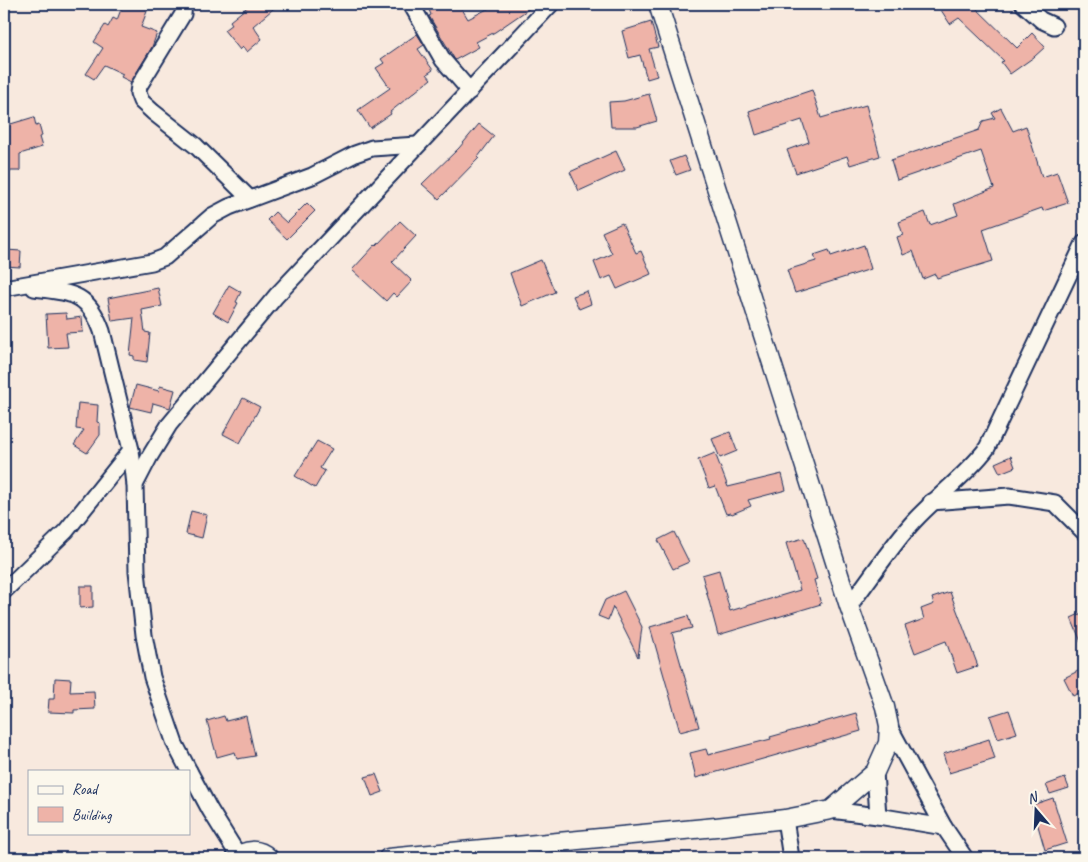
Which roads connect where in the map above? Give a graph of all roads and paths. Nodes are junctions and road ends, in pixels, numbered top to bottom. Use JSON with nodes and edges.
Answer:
{"nodes":[{"id":1,"x":184,"y":4,"type":"edge"},
{"id":2,"x":411,"y":4,"type":"edge"},
{"id":3,"x":658,"y":4,"type":"edge"},
{"id":4,"x":1023,"y":4,"type":"edge"},
{"id":5,"x":543,"y":6,"type":"edge"},
{"id":6,"x":1054,"y":26,"type":"dead end"},
{"id":7,"x":470,"y":91,"type":"junction"},
{"id":8,"x":417,"y":145,"type":"junction"},
{"id":9,"x":250,"y":199,"type":"junction"},
{"id":10,"x":1084,"y":243,"type":"edge"},
{"id":11,"x":23,"y":286,"type":"junction"},
{"id":12,"x":4,"y":288,"type":"edge"},
{"id":13,"x":131,"y":450,"type":"junction"},
{"id":14,"x":135,"y":485,"type":"junction"},
{"id":15,"x":931,"y":502,"type":"junction"},
{"id":16,"x":1084,"y":532,"type":"edge"},
{"id":17,"x":4,"y":592,"type":"edge"},
{"id":18,"x":849,"y":606,"type":"junction"},
{"id":19,"x":889,"y":726,"type":"junction"},
{"id":20,"x":188,"y":770,"type":"edge"},
{"id":21,"x":875,"y":772,"type":"junction"},
{"id":22,"x":190,"y":773,"type":"edge"},
{"id":23,"x":830,"y":810,"type":"junction"},
{"id":24,"x":878,"y":816,"type":"junction"},
{"id":25,"x":785,"y":819,"type":"junction"},
{"id":26,"x":944,"y":827,"type":"junction"},
{"id":27,"x":237,"y":857,"type":"edge"},
{"id":28,"x":268,"y":858,"type":"edge"},
{"id":29,"x":388,"y":858,"type":"edge"},
{"id":30,"x":791,"y":858,"type":"edge"},
{"id":31,"x":965,"y":858,"type":"edge"}],
"edges":[{"from":1,"to":9,"type":"street"},
{"from":2,"to":7,"type":"street"},
{"from":3,"to":18,"type":"street"},
{"from":4,"to":6,"type":"street"},
{"from":5,"to":7,"type":"street"},
{"from":7,"to":8,"type":"street"},
{"from":8,"to":9,"type":"street"},
{"from":8,"to":14,"type":"street"},
{"from":9,"to":11,"type":"street"},
{"from":10,"to":15,"type":"street"},
{"from":11,"to":12,"type":"street"},
{"from":11,"to":13,"type":"street"},
{"from":13,"to":14,"type":"street"},
{"from":13,"to":17,"type":"street"},
{"from":14,"to":20,"type":"street"},
{"from":15,"to":16,"type":"street"},
{"from":15,"to":18,"type":"street"},
{"from":18,"to":19,"type":"street"},
{"from":19,"to":21,"type":"street"},
{"from":19,"to":26,"type":"street"},
{"from":21,"to":23,"type":"street"},
{"from":21,"to":24,"type":"street"},
{"from":22,"to":27,"type":"street"},
{"from":23,"to":24,"type":"street"},
{"from":23,"to":25,"type":"street"},
{"from":24,"to":26,"type":"street"},
{"from":25,"to":29,"type":"street"},
{"from":25,"to":30,"type":"street"},
{"from":26,"to":31,"type":"street"},
{"from":27,"to":28,"type":"street"}]}
